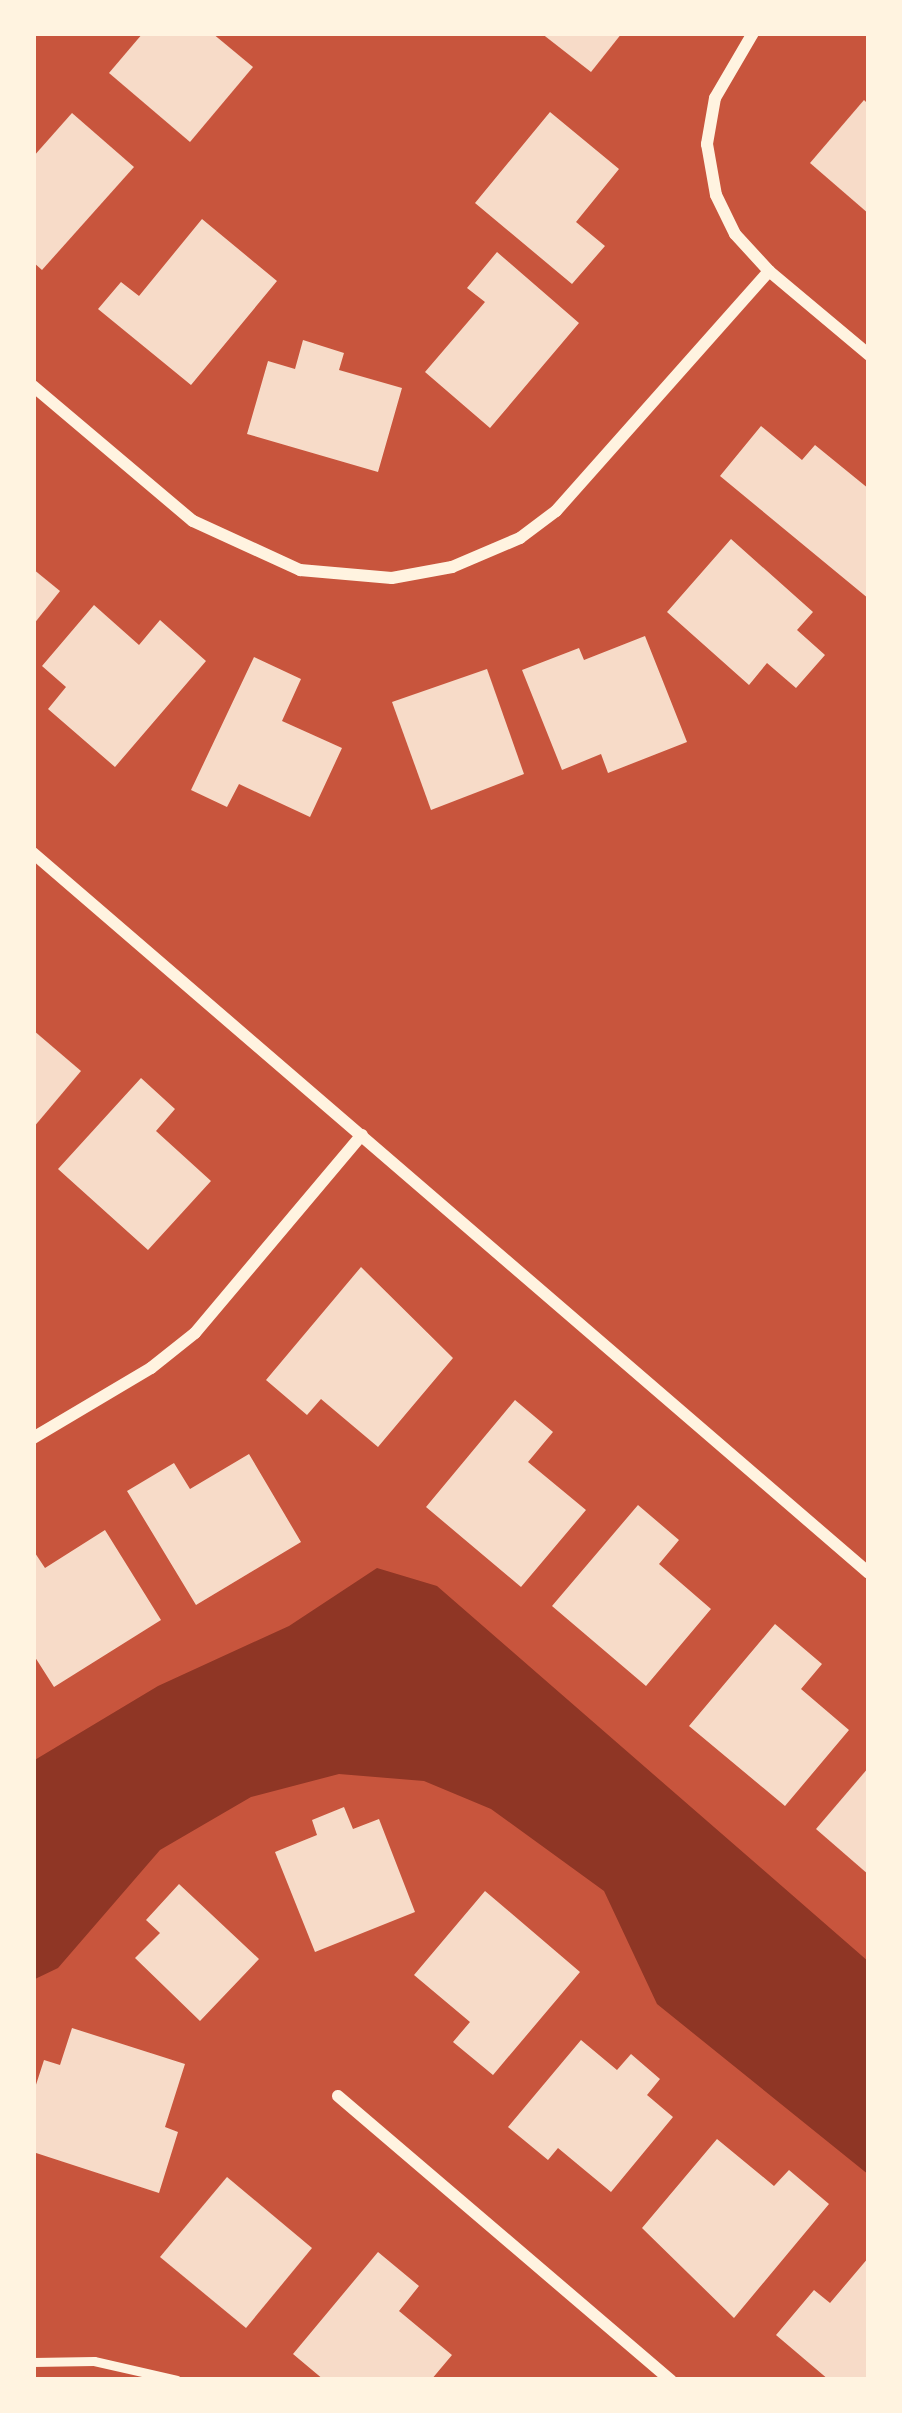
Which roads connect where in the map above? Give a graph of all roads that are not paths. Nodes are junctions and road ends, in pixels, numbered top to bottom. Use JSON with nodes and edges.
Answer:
{"nodes":[{"id":1,"x":753,"y":33,"type":"edge"},
{"id":2,"x":769,"y":271,"type":"junction"},
{"id":3,"x":869,"y":355,"type":"edge"},
{"id":4,"x":33,"y":386,"type":"edge"},
{"id":5,"x":33,"y":854,"type":"edge"},
{"id":6,"x":362,"y":1136,"type":"junction"},
{"id":7,"x":33,"y":1438,"type":"edge"},
{"id":8,"x":869,"y":1573,"type":"edge"},
{"id":9,"x":338,"y":2096,"type":"dead end"},
{"id":10,"x":33,"y":2362,"type":"edge"},
{"id":11,"x":177,"y":2380,"type":"edge"},
{"id":12,"x":671,"y":2380,"type":"edge"}],
"edges":[{"from":1,"to":2,"type":"street"},
{"from":2,"to":3,"type":"street"},
{"from":2,"to":4,"type":"street"},
{"from":5,"to":6,"type":"street"},
{"from":6,"to":7,"type":"street"},
{"from":6,"to":8,"type":"street"},
{"from":9,"to":12,"type":"street"},
{"from":10,"to":11,"type":"lane"}]}
